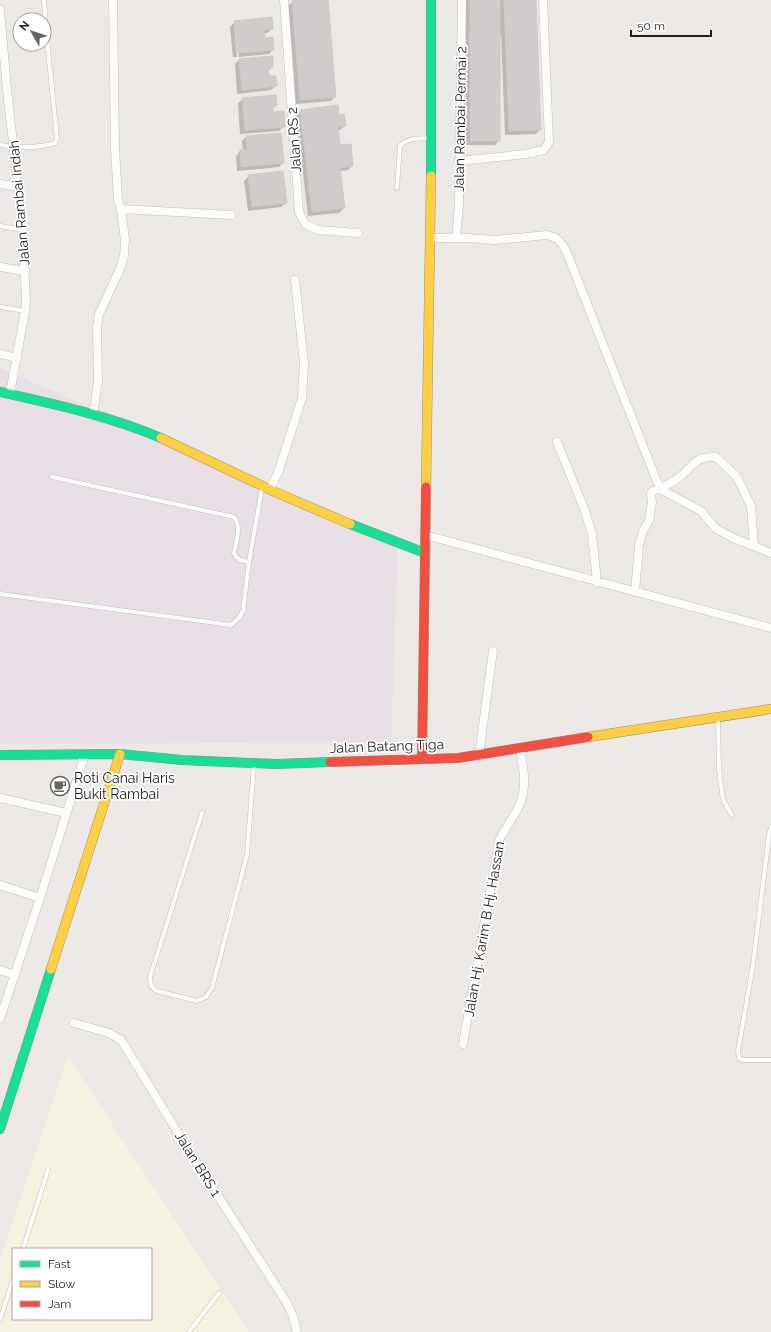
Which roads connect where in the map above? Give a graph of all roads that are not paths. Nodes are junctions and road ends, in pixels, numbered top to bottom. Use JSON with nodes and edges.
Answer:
{"nodes":[{"id":1,"x":44,"y":0,"type":"edge"},
{"id":2,"x":113,"y":0,"type":"edge"},
{"id":3,"x":284,"y":0,"type":"edge"},
{"id":4,"x":431,"y":0,"type":"edge"},
{"id":5,"x":462,"y":0,"type":"edge"},
{"id":6,"x":543,"y":0,"type":"edge"},
{"id":7,"x":0,"y":10,"type":"edge"},
{"id":8,"x":0,"y":20,"type":"edge"},
{"id":9,"x":4,"y":100,"type":"edge"},
{"id":10,"x":431,"y":138,"type":"junction"},
{"id":11,"x":0,"y":145,"type":"edge"},
{"id":12,"x":15,"y":147,"type":"junction"},
{"id":13,"x":459,"y":161,"type":"junction"},
{"id":14,"x":0,"y":184,"type":"edge"},
{"id":15,"x":19,"y":187,"type":"junction"},
{"id":16,"x":397,"y":188,"type":"dead end"},
{"id":17,"x":121,"y":209,"type":"junction"},
{"id":18,"x":231,"y":215,"type":"dead end"},
{"id":19,"x":0,"y":226,"type":"edge"},
{"id":20,"x":23,"y":230,"type":"junction"},
{"id":21,"x":358,"y":233,"type":"dead end"},
{"id":22,"x":430,"y":238,"type":"junction"},
{"id":23,"x":456,"y":238,"type":"junction"},
{"id":24,"x":0,"y":267,"type":"edge"},
{"id":25,"x":25,"y":271,"type":"junction"},
{"id":26,"x":295,"y":280,"type":"dead end"},
{"id":27,"x":0,"y":307,"type":"edge"},
{"id":28,"x":25,"y":311,"type":"junction"},
{"id":29,"x":0,"y":354,"type":"edge"},
{"id":30,"x":17,"y":358,"type":"junction"},
{"id":31,"x":0,"y":392,"type":"edge"},
{"id":32,"x":10,"y":394,"type":"junction"},
{"id":33,"x":94,"y":415,"type":"junction"},
{"id":34,"x":557,"y":442,"type":"dead end"},
{"id":35,"x":52,"y":477,"type":"dead end"},
{"id":36,"x":267,"y":488,"type":"junction"},
{"id":37,"x":660,"y":489,"type":"junction"},
{"id":38,"x":425,"y":535,"type":"junction"},
{"id":39,"x":754,"y":546,"type":"junction"},
{"id":40,"x":425,"y":553,"type":"junction"},
{"id":41,"x":771,"y":553,"type":"edge"},
{"id":42,"x":249,"y":562,"type":"junction"},
{"id":43,"x":597,"y":582,"type":"junction"},
{"id":44,"x":636,"y":592,"type":"junction"},
{"id":45,"x":0,"y":594,"type":"edge"},
{"id":46,"x":771,"y":628,"type":"edge"},
{"id":47,"x":493,"y":651,"type":"dead end"},
{"id":48,"x":771,"y":709,"type":"edge"},
{"id":49,"x":718,"y":717,"type":"junction"},
{"id":50,"x":520,"y":749,"type":"junction"},
{"id":51,"x":85,"y":754,"type":"junction"},
{"id":52,"x":120,"y":754,"type":"junction"},
{"id":53,"x":0,"y":755,"type":"edge"},
{"id":54,"x":478,"y":755,"type":"junction"},
{"id":55,"x":422,"y":759,"type":"junction"},
{"id":56,"x":254,"y":763,"type":"junction"},
{"id":57,"x":0,"y":798,"type":"edge"},
{"id":58,"x":66,"y":813,"type":"junction"},
{"id":59,"x":202,"y":813,"type":"dead end"},
{"id":60,"x":732,"y":815,"type":"dead end"},
{"id":61,"x":771,"y":827,"type":"edge"},
{"id":62,"x":0,"y":885,"type":"edge"},
{"id":63,"x":40,"y":898,"type":"junction"},
{"id":64,"x":0,"y":970,"type":"edge"},
{"id":65,"x":15,"y":975,"type":"junction"},
{"id":66,"x":0,"y":1019,"type":"edge"},
{"id":67,"x":74,"y":1023,"type":"dead end"},
{"id":68,"x":463,"y":1044,"type":"dead end"},
{"id":69,"x":771,"y":1060,"type":"edge"},
{"id":70,"x":0,"y":1129,"type":"edge"},
{"id":71,"x":48,"y":1170,"type":"dead end"},
{"id":72,"x":22,"y":1248,"type":"edge"},
{"id":73,"x":12,"y":1282,"type":"edge"},
{"id":74,"x":219,"y":1293,"type":"dead end"},
{"id":75,"x":0,"y":1320,"type":"edge"},
{"id":76,"x":189,"y":1332,"type":"edge"},
{"id":77,"x":297,"y":1332,"type":"edge"}],
"edges":[{"from":1,"to":12,"type":"lane"},
{"from":2,"to":17,"type":"street"},
{"from":3,"to":21,"type":"street","name":"Jalan RS 2"},
{"from":4,"to":10,"type":"street"},
{"from":5,"to":13,"type":"street","name":"Jalan Rambai Permai 2"},
{"from":6,"to":13,"type":"street"},
{"from":7,"to":8,"type":"street","name":"Jalan Rambai Indah"},
{"from":8,"to":9,"type":"street","name":"Jalan Rambai Indah"},
{"from":9,"to":12,"type":"street","name":"Jalan Rambai Indah"},
{"from":10,"to":16,"type":"lane"},
{"from":10,"to":22,"type":"street"},
{"from":11,"to":12,"type":"lane"},
{"from":12,"to":15,"type":"street","name":"Jalan Rambai Indah"},
{"from":13,"to":23,"type":"street","name":"Jalan Rambai Permai 2"},
{"from":14,"to":15,"type":"street"},
{"from":15,"to":20,"type":"street","name":"Jalan Rambai Indah"},
{"from":17,"to":18,"type":"street"},
{"from":17,"to":33,"type":"street"},
{"from":19,"to":20,"type":"lane"},
{"from":20,"to":25,"type":"street","name":"Jalan Rambai Indah"},
{"from":22,"to":23,"type":"street"},
{"from":22,"to":38,"type":"street"},
{"from":23,"to":37,"type":"street"},
{"from":24,"to":25,"type":"street"},
{"from":25,"to":28,"type":"street","name":"Jalan Rambai Indah"},
{"from":26,"to":36,"type":"street"},
{"from":27,"to":28,"type":"lane"},
{"from":28,"to":30,"type":"street","name":"Jalan Rambai Indah"},
{"from":29,"to":30,"type":"street"},
{"from":30,"to":32,"type":"street","name":"Jalan Rambai Indah"},
{"from":31,"to":32,"type":"street"},
{"from":32,"to":33,"type":"street"},
{"from":33,"to":36,"type":"street"},
{"from":34,"to":43,"type":"street"},
{"from":35,"to":42,"type":"lane"},
{"from":36,"to":40,"type":"street"},
{"from":36,"to":42,"type":"lane"},
{"from":37,"to":39,"type":"street"},
{"from":37,"to":39,"type":"street"},
{"from":37,"to":44,"type":"street"},
{"from":38,"to":40,"type":"street"},
{"from":38,"to":43,"type":"street"},
{"from":39,"to":41,"type":"street"},
{"from":40,"to":55,"type":"street"},
{"from":42,"to":45,"type":"lane"},
{"from":43,"to":44,"type":"street"},
{"from":44,"to":46,"type":"street"},
{"from":47,"to":54,"type":"street"},
{"from":48,"to":49,"type":"street","name":"Jalan Batang Tiga"},
{"from":49,"to":50,"type":"street","name":"Jalan Batang Tiga"},
{"from":49,"to":60,"type":"lane"},
{"from":50,"to":54,"type":"street","name":"Jalan Batang Tiga"},
{"from":50,"to":68,"type":"street","name":"Jalan Hj. Karim B Hj. Hassan"},
{"from":51,"to":52,"type":"street","name":"Jalan Batang Tiga"},
{"from":51,"to":53,"type":"street","name":"Jalan Batang Tiga"},
{"from":51,"to":58,"type":"street"},
{"from":52,"to":56,"type":"street","name":"Jalan Batang Tiga"},
{"from":52,"to":70,"type":"street"},
{"from":54,"to":55,"type":"street","name":"Jalan Batang Tiga"},
{"from":55,"to":56,"type":"street","name":"Jalan Batang Tiga"},
{"from":56,"to":59,"type":"lane"},
{"from":57,"to":58,"type":"street"},
{"from":58,"to":63,"type":"street"},
{"from":61,"to":69,"type":"lane"},
{"from":62,"to":63,"type":"street"},
{"from":63,"to":65,"type":"street"},
{"from":64,"to":65,"type":"street"},
{"from":65,"to":66,"type":"street"},
{"from":67,"to":77,"type":"street","name":"Jalan BRS 1"},
{"from":71,"to":72,"type":"lane"},
{"from":73,"to":75,"type":"lane"},
{"from":74,"to":76,"type":"lane"}]}
